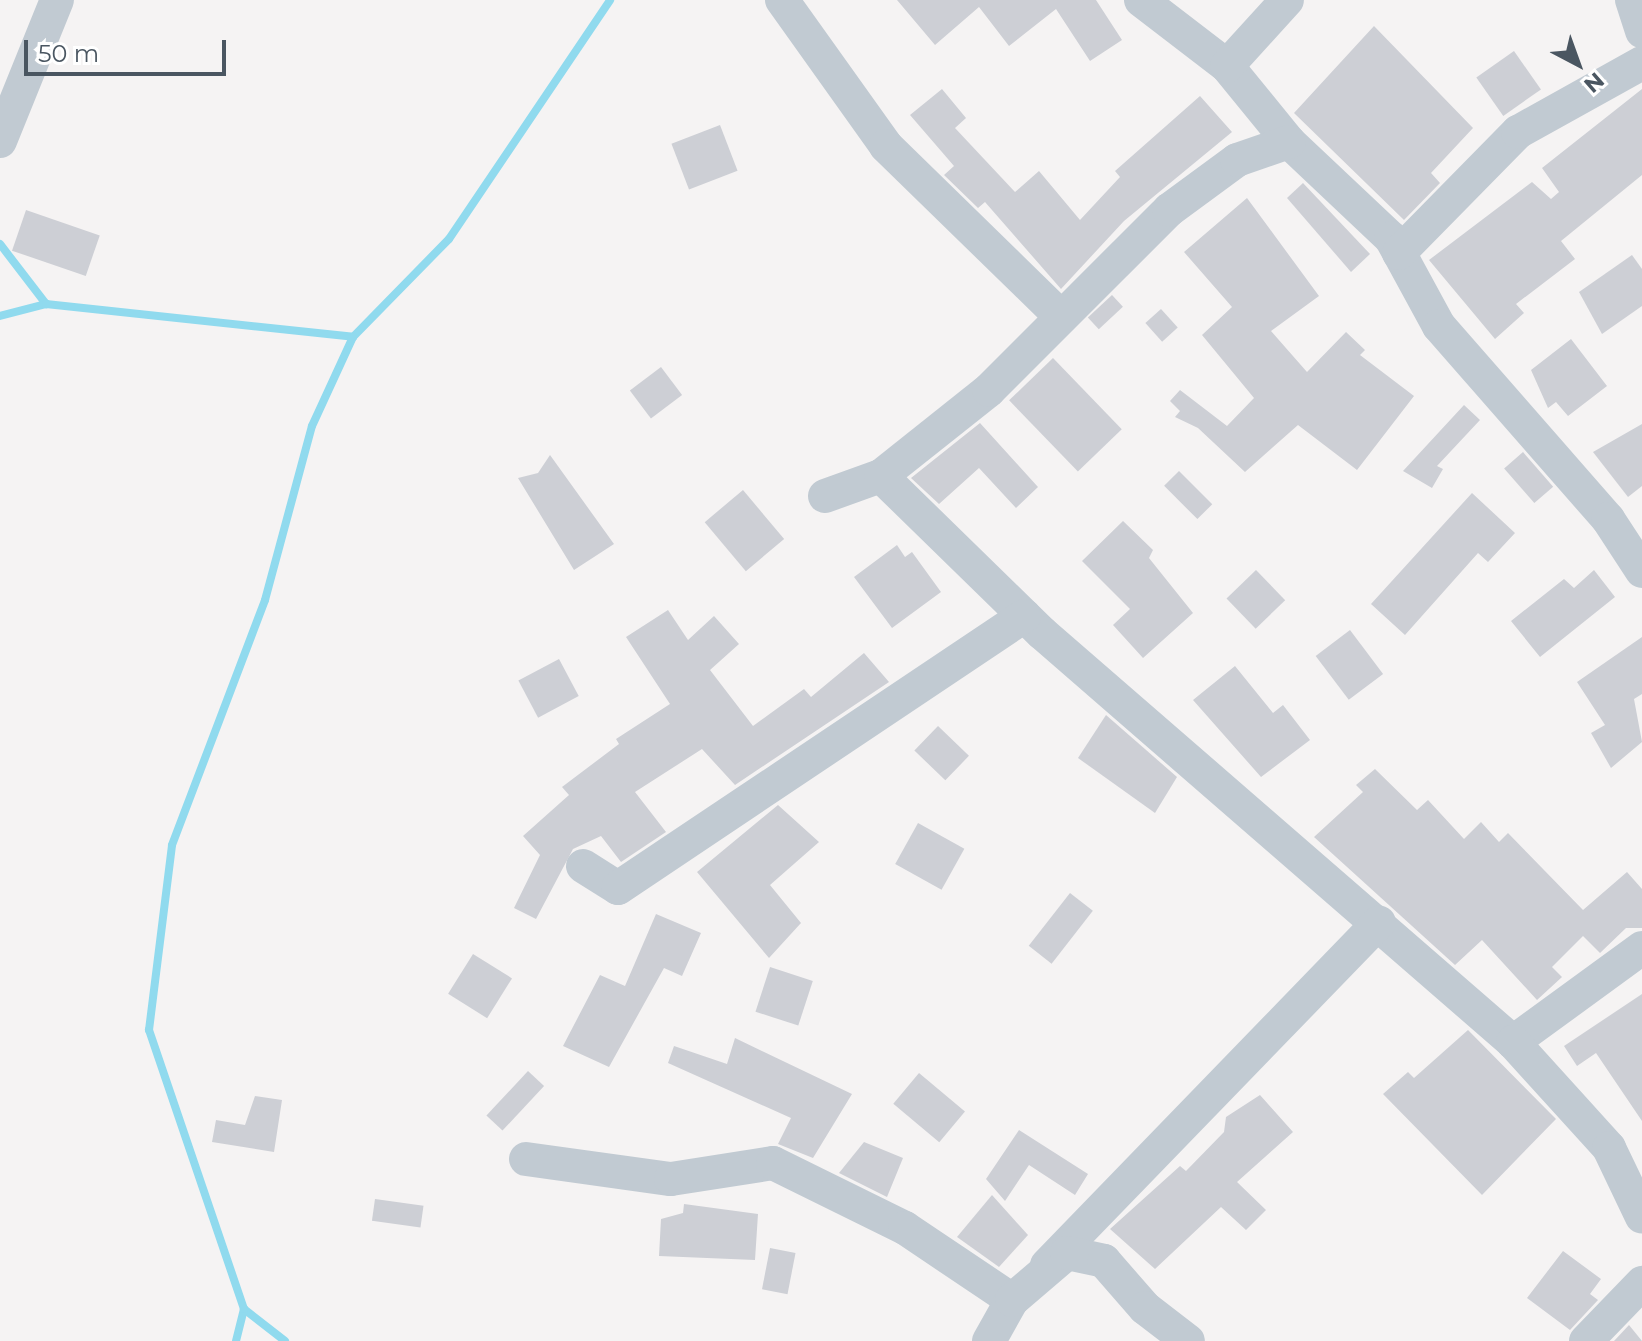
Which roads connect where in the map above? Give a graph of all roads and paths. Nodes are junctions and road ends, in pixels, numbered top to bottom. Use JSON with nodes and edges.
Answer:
{"nodes":[{"id":1,"x":57,"y":0,"type":"edge"},
{"id":2,"x":782,"y":0,"type":"edge"},
{"id":3,"x":1141,"y":0,"type":"edge"},
{"id":4,"x":1287,"y":0,"type":"edge"},
{"id":5,"x":1632,"y":0,"type":"edge"},
{"id":6,"x":1642,"y":31,"type":"edge"},
{"id":7,"x":1642,"y":63,"type":"edge"},
{"id":8,"x":1227,"y":66,"type":"junction"},
{"id":9,"x":0,"y":141,"type":"edge"},
{"id":10,"x":1289,"y":142,"type":"junction"},
{"id":11,"x":1399,"y":253,"type":"junction"},
{"id":12,"x":1061,"y":317,"type":"junction"},
{"id":13,"x":881,"y":476,"type":"junction"},
{"id":14,"x":825,"y":496,"type":"dead end"},
{"id":15,"x":1642,"y":571,"type":"edge"},
{"id":16,"x":1024,"y":616,"type":"junction"},
{"id":17,"x":583,"y":866,"type":"dead end"},
{"id":18,"x":1379,"y":923,"type":"junction"},
{"id":19,"x":1642,"y":948,"type":"edge"},
{"id":20,"x":1513,"y":1042,"type":"junction"},
{"id":21,"x":526,"y":1159,"type":"dead end"},
{"id":22,"x":1642,"y":1217,"type":"edge"},
{"id":23,"x":1047,"y":1265,"type":"junction"},
{"id":24,"x":1642,"y":1283,"type":"edge"},
{"id":25,"x":1012,"y":1300,"type":"junction"},
{"id":26,"x":989,"y":1341,"type":"edge"},
{"id":27,"x":1188,"y":1341,"type":"edge"},
{"id":28,"x":1586,"y":1341,"type":"edge"}],
"edges":[{"from":1,"to":9,"type":"street"},
{"from":2,"to":12,"type":"street"},
{"from":3,"to":8,"type":"street"},
{"from":4,"to":8,"type":"street"},
{"from":5,"to":6,"type":"street"},
{"from":7,"to":11,"type":"street"},
{"from":8,"to":10,"type":"street"},
{"from":10,"to":11,"type":"street"},
{"from":10,"to":12,"type":"street"},
{"from":11,"to":15,"type":"street"},
{"from":12,"to":13,"type":"street"},
{"from":13,"to":14,"type":"street"},
{"from":13,"to":16,"type":"street"},
{"from":16,"to":17,"type":"street"},
{"from":16,"to":18,"type":"street"},
{"from":18,"to":20,"type":"street"},
{"from":18,"to":23,"type":"street"},
{"from":19,"to":20,"type":"street"},
{"from":20,"to":22,"type":"street"},
{"from":21,"to":25,"type":"street"},
{"from":23,"to":25,"type":"street"},
{"from":23,"to":27,"type":"street"},
{"from":24,"to":28,"type":"street"},
{"from":25,"to":26,"type":"street"}]}
